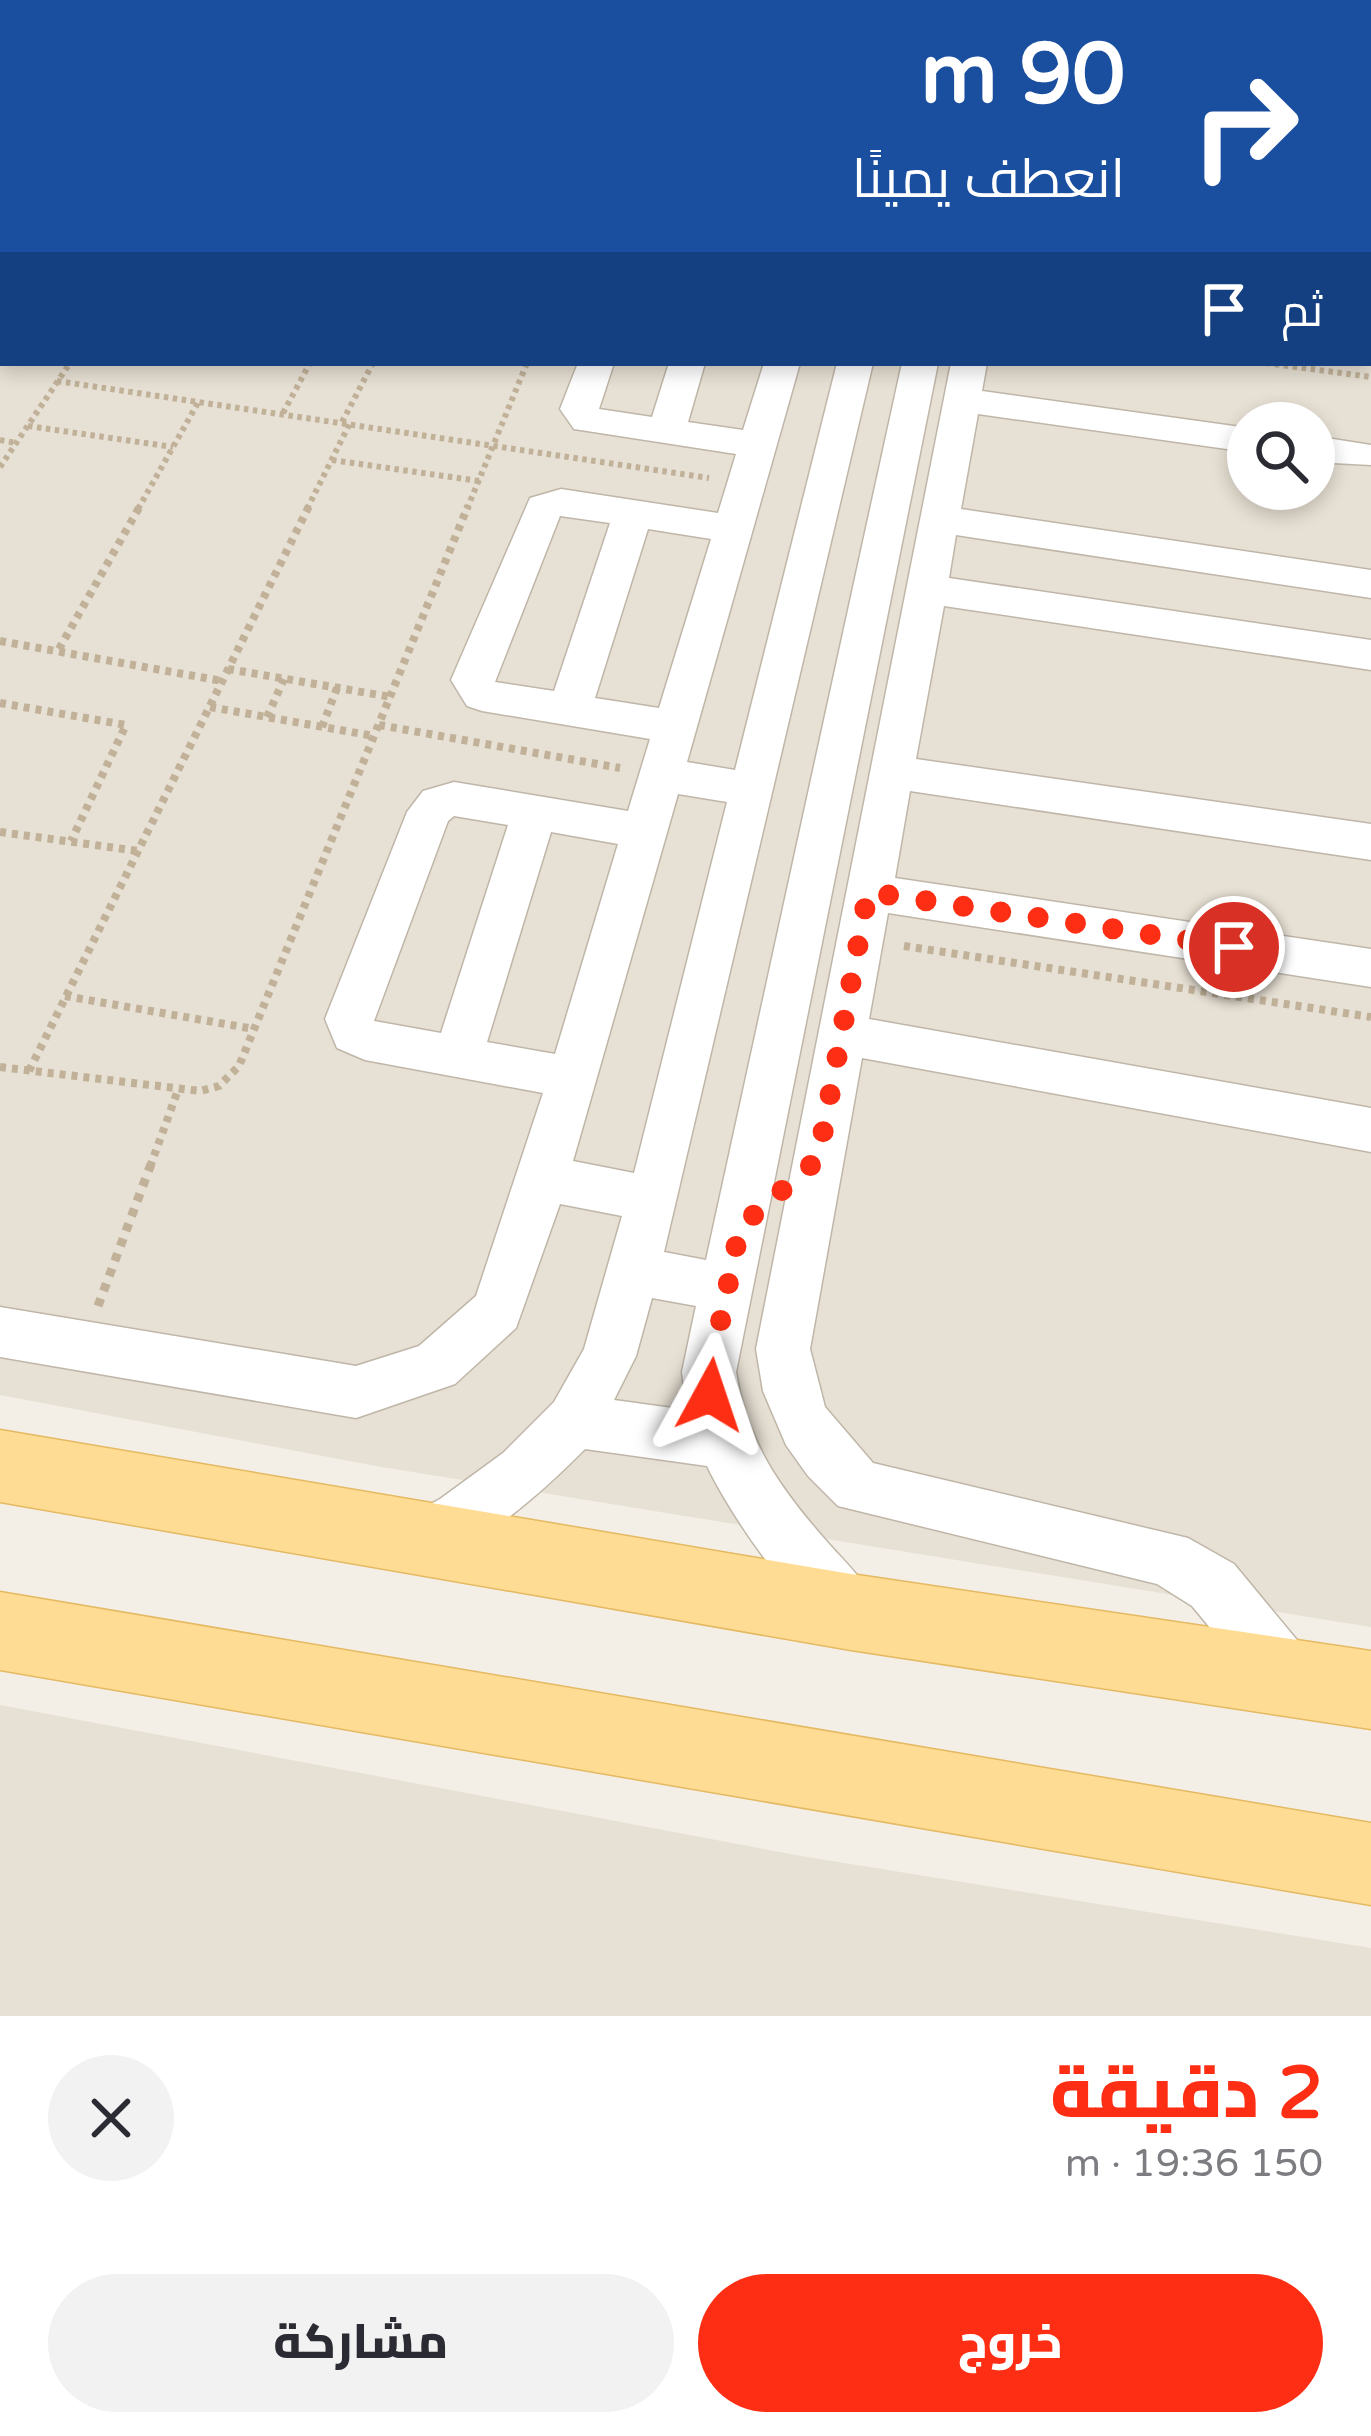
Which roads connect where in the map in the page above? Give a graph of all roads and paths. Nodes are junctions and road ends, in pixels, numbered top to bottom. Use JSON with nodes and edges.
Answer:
{"nodes":[{"id":1,"x":68,"y":366,"type":"edge"},
{"id":2,"x":308,"y":366,"type":"edge"},
{"id":3,"x":372,"y":366,"type":"edge"},
{"id":4,"x":526,"y":366,"type":"edge"},
{"id":5,"x":595,"y":366,"type":"edge"},
{"id":6,"x":686,"y":366,"type":"edge"},
{"id":7,"x":781,"y":366,"type":"edge"},
{"id":8,"x":854,"y":366,"type":"edge"},
{"id":9,"x":919,"y":366,"type":"edge"},
{"id":10,"x":1310,"y":366,"type":"edge"},
{"id":11,"x":1371,"y":376,"type":"edge"},
{"id":12,"x":57,"y":381,"type":"junction"},
{"id":13,"x":966,"y":381,"type":"edge"},
{"id":14,"x":200,"y":401,"type":"junction"},
{"id":15,"x":283,"y":413,"type":"junction"},
{"id":16,"x":346,"y":422,"type":"junction"},
{"id":17,"x":28,"y":426,"type":"junction"},
{"id":18,"x":666,"y":432,"type":"junction"},
{"id":19,"x":1227,"y":436,"type":"edge"},
{"id":20,"x":0,"y":440,"type":"edge"},
{"id":21,"x":16,"y":443,"type":"junction"},
{"id":22,"x":494,"y":443,"type":"junction"},
{"id":23,"x":173,"y":447,"type":"junction"},
{"id":24,"x":1335,"y":452,"type":"edge"},
{"id":25,"x":1360,"y":455,"type":"dead end"},
{"id":26,"x":332,"y":460,"type":"junction"},
{"id":27,"x":0,"y":467,"type":"edge"},
{"id":28,"x":479,"y":481,"type":"junction"},
{"id":29,"x":746,"y":487,"type":"junction"},
{"id":30,"x":821,"y":505,"type":"junction"},
{"id":31,"x":633,"y":513,"type":"junction"},
{"id":32,"x":939,"y":518,"type":"junction"},
{"id":33,"x":1371,"y":584,"type":"edge"},
{"id":34,"x":926,"y":589,"type":"junction"},
{"id":35,"x":0,"y":641,"type":"edge"},
{"id":36,"x":58,"y":649,"type":"junction"},
{"id":37,"x":1371,"y":656,"type":"edge"},
{"id":38,"x":228,"y":669,"type":"junction"},
{"id":39,"x":284,"y":679,"type":"junction"},
{"id":40,"x":222,"y":681,"type":"junction"},
{"id":41,"x":338,"y":688,"type":"junction"},
{"id":42,"x":391,"y":697,"type":"junction"},
{"id":43,"x":0,"y":704,"type":"edge"},
{"id":44,"x":210,"y":707,"type":"junction"},
{"id":45,"x":569,"y":709,"type":"junction"},
{"id":46,"x":268,"y":717,"type":"junction"},
{"id":47,"x":379,"y":725,"type":"junction"},
{"id":48,"x":322,"y":727,"type":"junction"},
{"id":49,"x":676,"y":727,"type":"junction"},
{"id":50,"x":374,"y":736,"type":"junction"},
{"id":51,"x":891,"y":772,"type":"junction"},
{"id":52,"x":661,"y":775,"type":"junction"},
{"id":53,"x":752,"y":789,"type":"junction"},
{"id":54,"x":535,"y":812,"type":"junction"},
{"id":55,"x":645,"y":831,"type":"junction"},
{"id":56,"x":0,"y":832,"type":"edge"},
{"id":57,"x":71,"y":842,"type":"junction"},
{"id":58,"x":1371,"y":842,"type":"edge"},
{"id":59,"x":138,"y":851,"type":"junction"},
{"id":60,"x":864,"y":915,"type":"junction"},
{"id":61,"x":1371,"y":968,"type":"edge"},
{"id":62,"x":65,"y":996,"type":"junction"},
{"id":63,"x":1371,"y":1017,"type":"edge"},
{"id":64,"x":254,"y":1029,"type":"junction"},
{"id":65,"x":841,"y":1034,"type":"junction"},
{"id":66,"x":458,"y":1057,"type":"junction"},
{"id":67,"x":0,"y":1066,"type":"edge"},
{"id":68,"x":29,"y":1071,"type":"junction"},
{"id":69,"x":573,"y":1078,"type":"junction"},
{"id":70,"x":178,"y":1090,"type":"junction"},
{"id":71,"x":1371,"y":1130,"type":"edge"},
{"id":72,"x":818,"y":1159,"type":"junction"},
{"id":73,"x":544,"y":1178,"type":"junction"},
{"id":74,"x":653,"y":1199,"type":"junction"},
{"id":75,"x":740,"y":1227,"type":"junction"},
{"id":76,"x":635,"y":1270,"type":"junction"},
{"id":77,"x":725,"y":1286,"type":"junction"},
{"id":78,"x":0,"y":1332,"type":"edge"},
{"id":79,"x":82,"y":1347,"type":"junction"},
{"id":80,"x":574,"y":1421,"type":"junction"},
{"id":81,"x":721,"y":1441,"type":"junction"},
{"id":82,"x":0,"y":1466,"type":"edge"},
{"id":83,"x":423,"y":1539,"type":"junction"},
{"id":84,"x":851,"y":1612,"type":"junction"},
{"id":85,"x":0,"y":1631,"type":"edge"},
{"id":86,"x":1290,"y":1678,"type":"junction"},
{"id":87,"x":1371,"y":1690,"type":"edge"},
{"id":88,"x":1371,"y":1864,"type":"edge"}],
"edges":[{"from":1,"to":12,"type":"path"},
{"from":2,"to":15,"type":"path"},
{"from":3,"to":16,"type":"path"},
{"from":4,"to":22,"type":"path"},
{"from":5,"to":18,"type":"street"},
{"from":6,"to":18,"type":"street"},
{"from":7,"to":29,"type":"street"},
{"from":8,"to":30,"type":"street"},
{"from":9,"to":75,"type":"street"},
{"from":10,"to":11,"type":"path"},
{"from":12,"to":14,"type":"path"},
{"from":12,"to":17,"type":"path"},
{"from":13,"to":19,"type":"street"},
{"from":13,"to":32,"type":"street"},
{"from":14,"to":15,"type":"path"},
{"from":14,"to":23,"type":"path"},
{"from":15,"to":16,"type":"path"},
{"from":16,"to":22,"type":"path"},
{"from":16,"to":26,"type":"path"},
{"from":17,"to":21,"type":"path"},
{"from":17,"to":23,"type":"path"},
{"from":18,"to":29,"type":"street"},
{"from":20,"to":21,"type":"path"},
{"from":21,"to":27,"type":"path"},
{"from":22,"to":28,"type":"path"},
{"from":22,"to":29,"type":"path"},
{"from":23,"to":36,"type":"path"},
{"from":24,"to":25,"type":"street"},
{"from":26,"to":28,"type":"path"},
{"from":26,"to":38,"type":"path"},
{"from":28,"to":42,"type":"path"},
{"from":29,"to":30,"type":"street"},
{"from":29,"to":31,"type":"street"},
{"from":29,"to":49,"type":"street"},
{"from":30,"to":53,"type":"street"},
{"from":31,"to":45,"type":"street"},
{"from":31,"to":45,"type":"street"},
{"from":32,"to":33,"type":"street"},
{"from":32,"to":34,"type":"street"},
{"from":34,"to":37,"type":"street"},
{"from":34,"to":51,"type":"street"},
{"from":35,"to":36,"type":"path"},
{"from":36,"to":40,"type":"path"},
{"from":38,"to":39,"type":"path"},
{"from":38,"to":40,"type":"path"},
{"from":39,"to":41,"type":"path"},
{"from":39,"to":46,"type":"path"},
{"from":40,"to":44,"type":"path"},
{"from":41,"to":42,"type":"path"},
{"from":41,"to":48,"type":"path"},
{"from":42,"to":47,"type":"path"},
{"from":43,"to":57,"type":"path"},
{"from":44,"to":46,"type":"path"},
{"from":44,"to":59,"type":"path"},
{"from":45,"to":49,"type":"street"},
{"from":46,"to":48,"type":"path"},
{"from":47,"to":50,"type":"path"},
{"from":47,"to":52,"type":"path"},
{"from":48,"to":50,"type":"path"},
{"from":49,"to":52,"type":"street"},
{"from":50,"to":64,"type":"path"},
{"from":51,"to":58,"type":"street"},
{"from":51,"to":60,"type":"street"},
{"from":52,"to":53,"type":"street"},
{"from":52,"to":55,"type":"street"},
{"from":53,"to":74,"type":"street"},
{"from":54,"to":55,"type":"street"},
{"from":54,"to":66,"type":"street"},
{"from":54,"to":66,"type":"street"},
{"from":55,"to":69,"type":"street"},
{"from":56,"to":57,"type":"path"},
{"from":57,"to":59,"type":"path"},
{"from":59,"to":62,"type":"path"},
{"from":60,"to":61,"type":"street"},
{"from":60,"to":63,"type":"path"},
{"from":60,"to":65,"type":"street"},
{"from":62,"to":64,"type":"path"},
{"from":62,"to":68,"type":"path"},
{"from":64,"to":70,"type":"path"},
{"from":65,"to":71,"type":"street"},
{"from":65,"to":72,"type":"street"},
{"from":66,"to":69,"type":"street"},
{"from":67,"to":68,"type":"path"},
{"from":68,"to":70,"type":"path"},
{"from":69,"to":73,"type":"street"},
{"from":70,"to":79,"type":"path"},
{"from":72,"to":75,"type":"street"},
{"from":72,"to":86,"type":"street"},
{"from":73,"to":74,"type":"street"},
{"from":73,"to":79,"type":"street"},
{"from":74,"to":76,"type":"street"},
{"from":75,"to":77,"type":"street"},
{"from":76,"to":77,"type":"street"},
{"from":76,"to":80,"type":"street"},
{"from":77,"to":81,"type":"street"},
{"from":78,"to":79,"type":"street"},
{"from":80,"to":81,"type":"street"},
{"from":80,"to":83,"type":"street"},
{"from":81,"to":84,"type":"street"},
{"from":82,"to":83,"type":"main road"},
{"from":83,"to":84,"type":"main road"},
{"from":84,"to":86,"type":"main road"},
{"from":85,"to":88,"type":"main road"},
{"from":86,"to":87,"type":"main road"}]}
